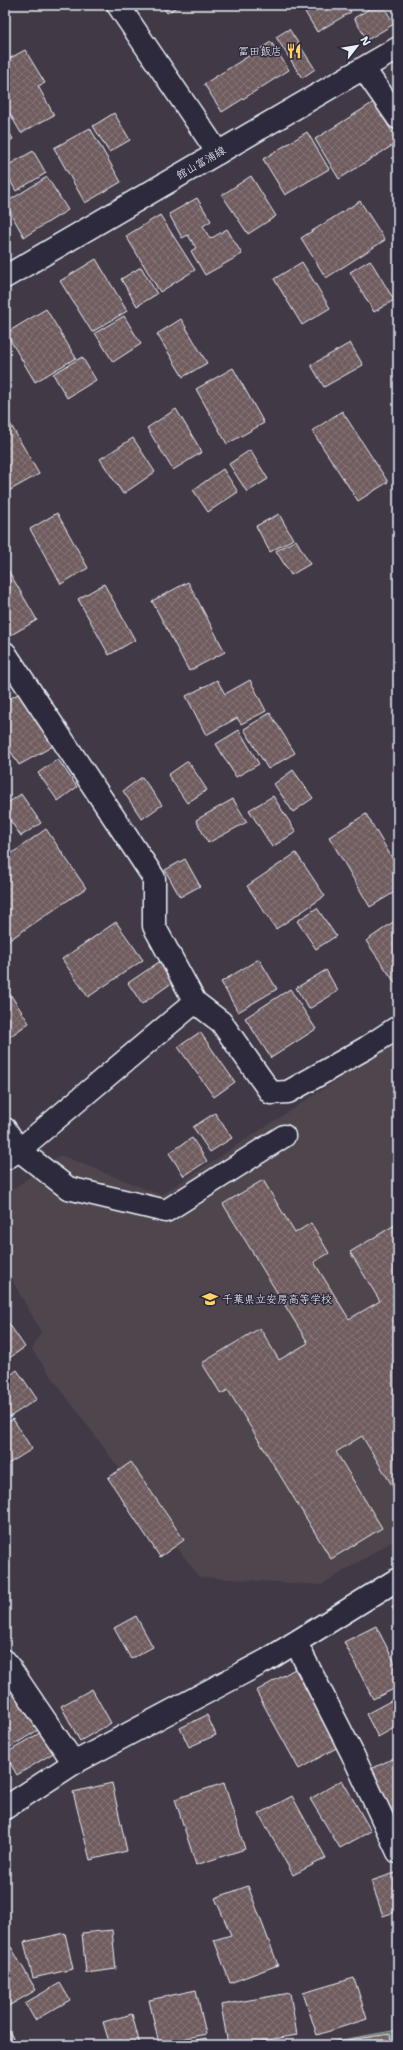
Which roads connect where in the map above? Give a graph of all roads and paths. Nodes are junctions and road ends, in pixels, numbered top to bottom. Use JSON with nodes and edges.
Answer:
{"nodes":[{"id":1,"x":118,"y":5,"type":"edge"},
{"id":2,"x":398,"y":48,"type":"edge"},
{"id":3,"x":364,"y":69,"type":"junction"},
{"id":4,"x":398,"y":118,"type":"edge"},
{"id":5,"x":218,"y":152,"type":"junction"},
{"id":6,"x":5,"y":277,"type":"edge"},
{"id":7,"x":5,"y":653,"type":"edge"},
{"id":8,"x":195,"y":1002,"type":"junction"},
{"id":9,"x":398,"y":1027,"type":"edge"},
{"id":10,"x":5,"y":1129,"type":"edge"},
{"id":11,"x":284,"y":1136,"type":"dead end"},
{"id":12,"x":12,"y":1155,"type":"edge"},
{"id":13,"x":398,"y":1579,"type":"edge"},
{"id":14,"x":296,"y":1643,"type":"junction"},
{"id":15,"x":5,"y":1661,"type":"edge"},
{"id":16,"x":74,"y":1763,"type":"junction"},
{"id":17,"x":5,"y":1808,"type":"edge"},
{"id":18,"x":398,"y":1852,"type":"edge"}],
"edges":[{"from":1,"to":5,"type":"street"},
{"from":2,"to":3,"type":"street","name":"館山富浦線"},
{"from":3,"to":4,"type":"street"},
{"from":3,"to":5,"type":"street","name":"館山富浦線"},
{"from":5,"to":6,"type":"street","name":"館山富浦線"},
{"from":7,"to":8,"type":"street"},
{"from":8,"to":9,"type":"street"},
{"from":8,"to":12,"type":"street"},
{"from":10,"to":12,"type":"street"},
{"from":11,"to":12,"type":"street"},
{"from":13,"to":14,"type":"street"},
{"from":14,"to":16,"type":"street"},
{"from":14,"to":18,"type":"street"},
{"from":15,"to":16,"type":"street"},
{"from":16,"to":17,"type":"street"}]}
